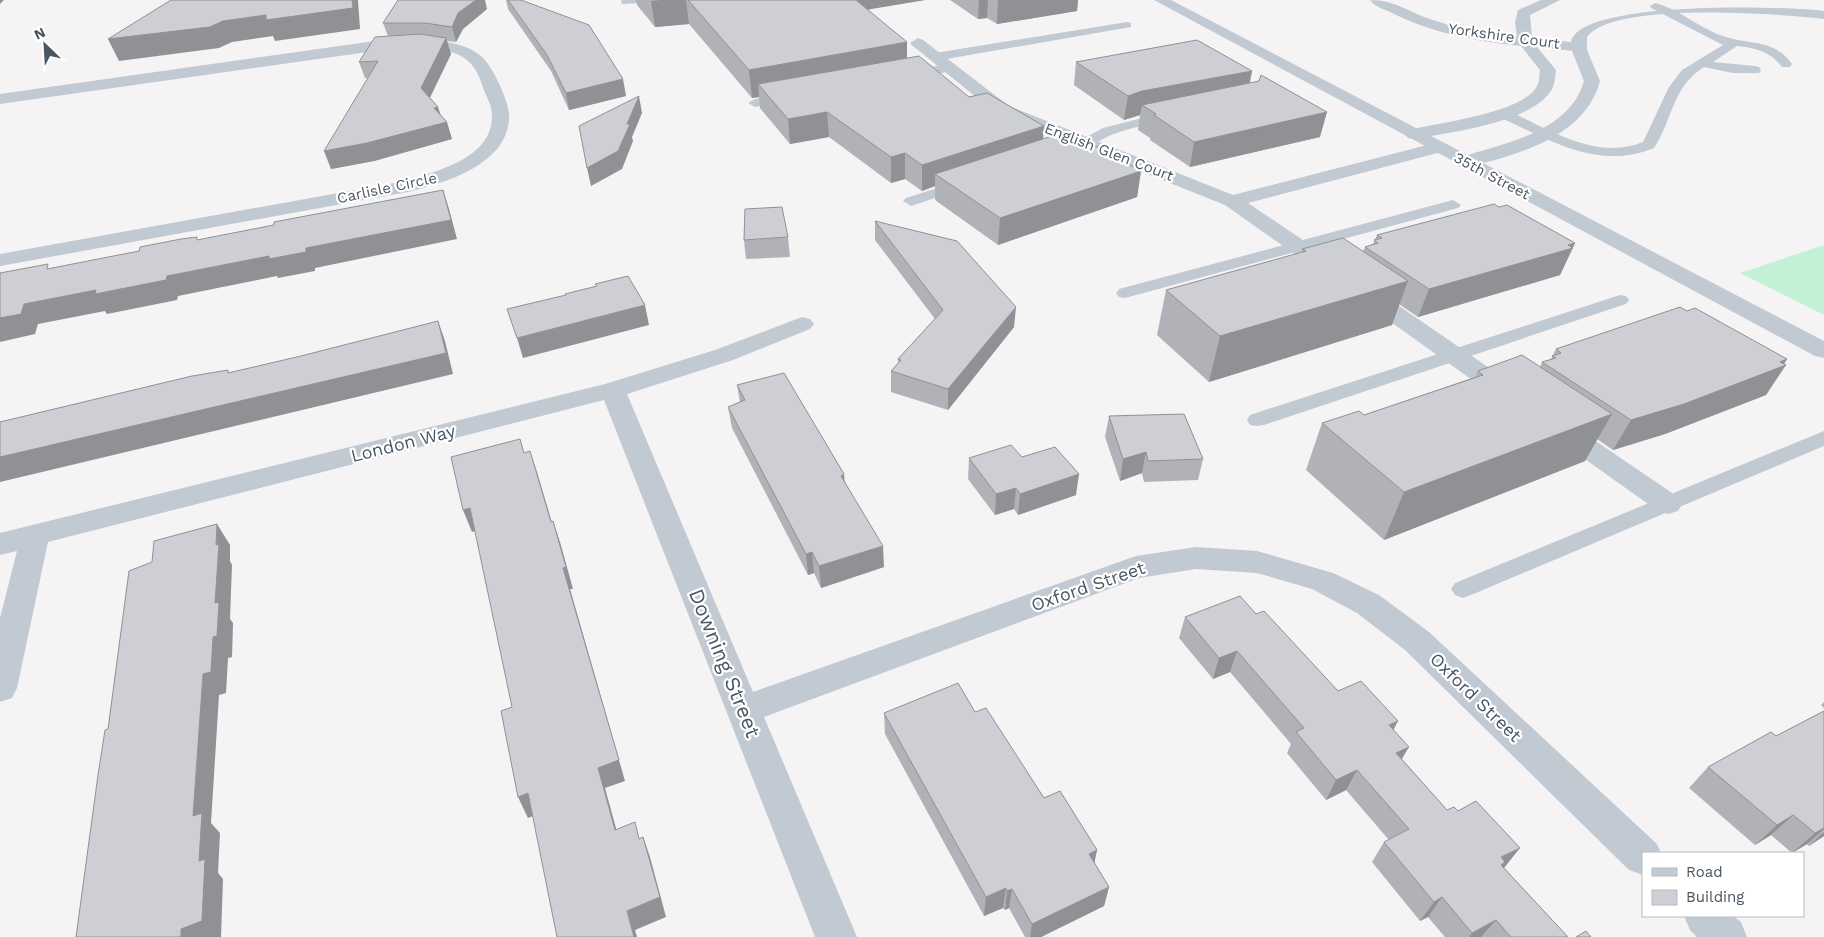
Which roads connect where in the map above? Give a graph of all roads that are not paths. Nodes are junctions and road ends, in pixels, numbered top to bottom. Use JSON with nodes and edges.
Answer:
{"nodes":[{"id":1,"x":1161,"y":0,"type":"edge"},
{"id":2,"x":1377,"y":0,"type":"edge"},
{"id":3,"x":1553,"y":0,"type":"edge"},
{"id":4,"x":1766,"y":0,"type":"edge"},
{"id":5,"x":1649,"y":3,"type":"edge"},
{"id":6,"x":1824,"y":14,"type":"edge"},
{"id":7,"x":1127,"y":25,"type":"dead end"},
{"id":8,"x":1523,"y":40,"type":"junction"},
{"id":9,"x":1725,"y":41,"type":"junction"},
{"id":10,"x":918,"y":43,"type":"dead end"},
{"id":11,"x":1578,"y":47,"type":"junction"},
{"id":12,"x":942,"y":63,"type":"junction"},
{"id":13,"x":1701,"y":63,"type":"junction"},
{"id":14,"x":1786,"y":64,"type":"dead end"},
{"id":15,"x":1755,"y":70,"type":"dead end"},
{"id":16,"x":891,"y":78,"type":"edge"},
{"id":17,"x":804,"y":94,"type":"edge"},
{"id":18,"x":0,"y":99,"type":"edge"},
{"id":19,"x":755,"y":103,"type":"dead end"},
{"id":20,"x":1180,"y":113,"type":"edge"},
{"id":21,"x":1504,"y":114,"type":"junction"},
{"id":22,"x":1547,"y":132,"type":"junction"},
{"id":23,"x":1414,"y":134,"type":"junction"},
{"id":24,"x":1086,"y":143,"type":"junction"},
{"id":25,"x":1439,"y":147,"type":"junction"},
{"id":26,"x":1049,"y":155,"type":"edge"},
{"id":27,"x":1465,"y":162,"type":"junction"},
{"id":28,"x":975,"y":180,"type":"edge"},
{"id":29,"x":911,"y":201,"type":"dead end"},
{"id":30,"x":1232,"y":201,"type":"junction"},
{"id":31,"x":1453,"y":205,"type":"dead end"},
{"id":32,"x":1298,"y":246,"type":"junction"},
{"id":33,"x":0,"y":260,"type":"edge"},
{"id":34,"x":1125,"y":293,"type":"dead end"},
{"id":35,"x":1620,"y":300,"type":"dead end"},
{"id":36,"x":802,"y":324,"type":"dead end"},
{"id":37,"x":1824,"y":351,"type":"edge"},
{"id":38,"x":1454,"y":355,"type":"junction"},
{"id":39,"x":613,"y":390,"type":"junction"},
{"id":40,"x":1257,"y":420,"type":"dead end"},
{"id":41,"x":1824,"y":438,"type":"edge"},
{"id":42,"x":1668,"y":504,"type":"junction"},
{"id":43,"x":35,"y":535,"type":"junction"},
{"id":44,"x":0,"y":544,"type":"edge"},
{"id":45,"x":1463,"y":589,"type":"dead end"},
{"id":46,"x":0,"y":688,"type":"edge"},
{"id":47,"x":744,"y":710,"type":"junction"},
{"id":48,"x":1642,"y":857,"type":"edge"},
{"id":49,"x":1705,"y":917,"type":"edge"},
{"id":50,"x":836,"y":937,"type":"edge"},
{"id":51,"x":1726,"y":937,"type":"edge"}],
"edges":[{"from":1,"to":23,"type":"street","name":"35th Street"},
{"from":2,"to":8,"type":"street","name":"Yorkshire Court"},
{"from":3,"to":8,"type":"street"},
{"from":4,"to":6,"type":"street"},
{"from":5,"to":6,"type":"street"},
{"from":5,"to":9,"type":"lane"},
{"from":5,"to":11,"type":"street"},
{"from":7,"to":12,"type":"lane"},
{"from":8,"to":11,"type":"street","name":"Yorkshire Court"},
{"from":8,"to":21,"type":"street"},
{"from":9,"to":13,"type":"lane"},
{"from":9,"to":14,"type":"lane"},
{"from":10,"to":12,"type":"street","name":"English Glen Court"},
{"from":11,"to":22,"type":"street"},
{"from":12,"to":16,"type":"lane"},
{"from":12,"to":24,"type":"street","name":"English Glen Court"},
{"from":13,"to":15,"type":"lane"},
{"from":13,"to":22,"type":"lane"},
{"from":17,"to":19,"type":"lane"},
{"from":18,"to":33,"type":"street","name":"Carlisle Circle"},
{"from":20,"to":24,"type":"lane"},
{"from":21,"to":22,"type":"lane"},
{"from":21,"to":23,"type":"street"},
{"from":22,"to":27,"type":"street"},
{"from":23,"to":25,"type":"street","name":"35th Street"},
{"from":24,"to":26,"type":"lane"},
{"from":24,"to":30,"type":"street","name":"English Glen Court"},
{"from":25,"to":27,"type":"street","name":"35th Street"},
{"from":25,"to":30,"type":"street"},
{"from":27,"to":37,"type":"street","name":"35th Street"},
{"from":28,"to":29,"type":"lane"},
{"from":30,"to":32,"type":"street","name":"English Glen Court"},
{"from":31,"to":32,"type":"lane"},
{"from":32,"to":34,"type":"lane"},
{"from":32,"to":38,"type":"street","name":"English Glen Court"},
{"from":35,"to":38,"type":"lane"},
{"from":36,"to":39,"type":"street","name":"London Way"},
{"from":38,"to":40,"type":"lane"},
{"from":38,"to":42,"type":"street","name":"English Glen Court"},
{"from":39,"to":43,"type":"street","name":"London Way"},
{"from":39,"to":47,"type":"street","name":"Downing Street"},
{"from":41,"to":42,"type":"lane"},
{"from":42,"to":45,"type":"lane"},
{"from":43,"to":44,"type":"street","name":"London Way"},
{"from":43,"to":46,"type":"street"},
{"from":47,"to":48,"type":"street","name":"Oxford Street"},
{"from":47,"to":50,"type":"street","name":"Downing Street"},
{"from":49,"to":51,"type":"street"}]}
